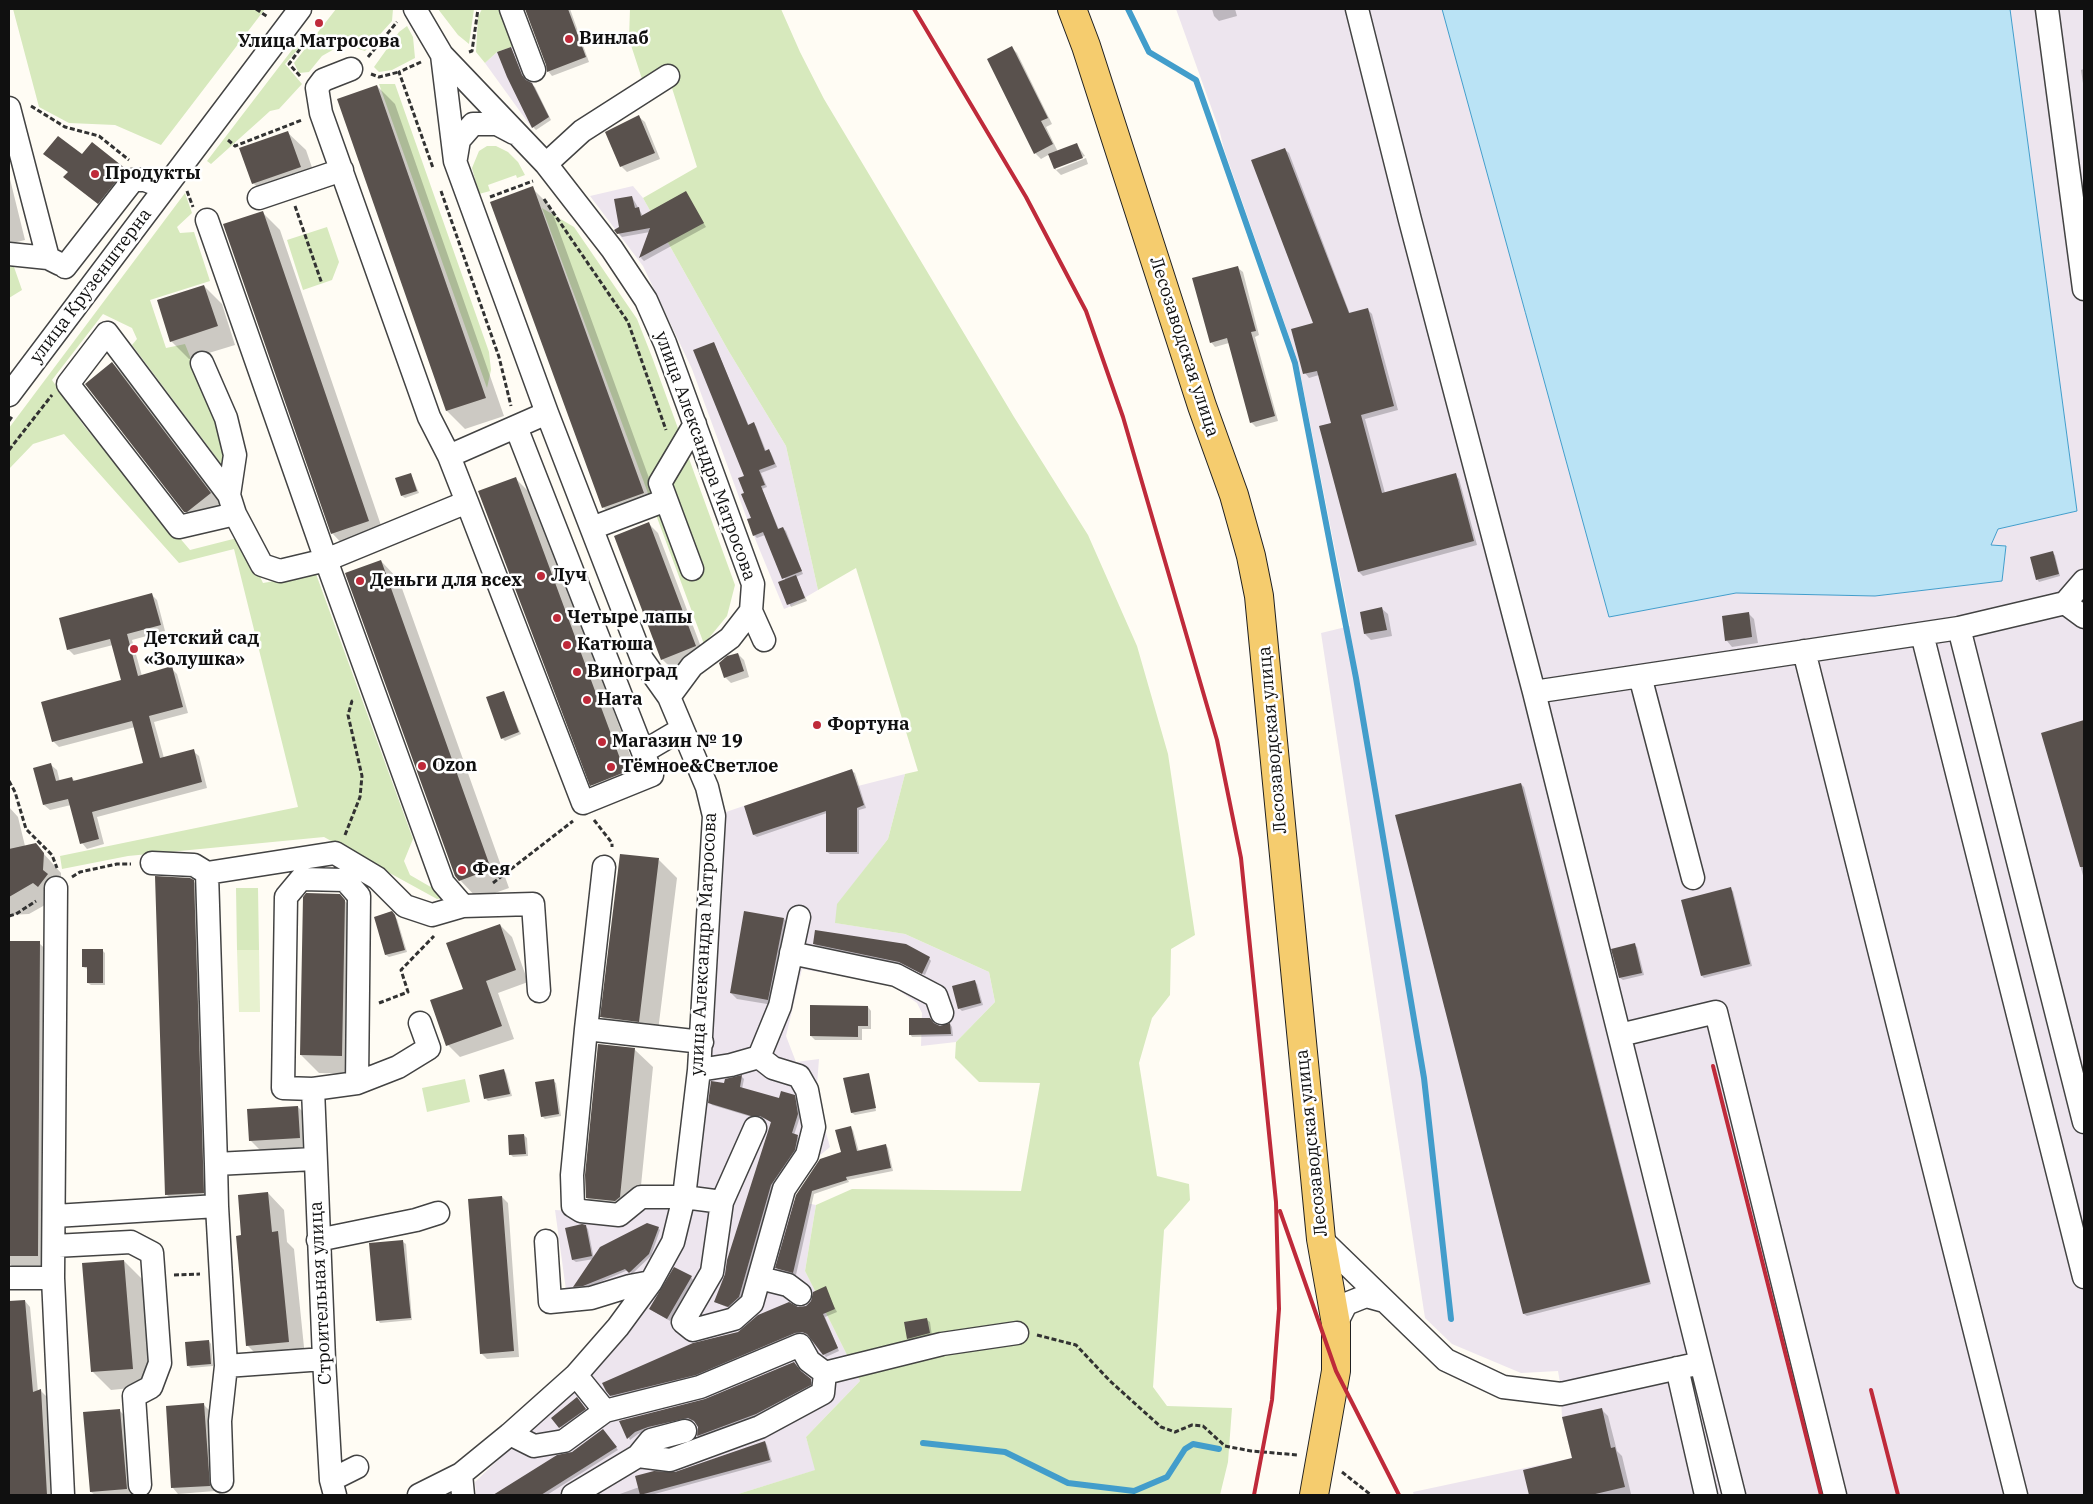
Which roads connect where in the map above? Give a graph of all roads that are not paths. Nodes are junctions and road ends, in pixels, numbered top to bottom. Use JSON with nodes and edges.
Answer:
{"nodes":[{"id":1,"x":300,"y":9,"type":"edge"},
{"id":2,"x":511,"y":9,"type":"edge"},
{"id":3,"x":1072,"y":9,"type":"edge"},
{"id":4,"x":1357,"y":9,"type":"edge"},
{"id":5,"x":2046,"y":9,"type":"edge"},
{"id":6,"x":407,"y":12,"type":"edge"},
{"id":7,"x":442,"y":55,"type":"junction"},
{"id":8,"x":351,"y":69,"type":"road end"},
{"id":9,"x":534,"y":70,"type":"dead end"},
{"id":10,"x":668,"y":76,"type":"dead end"},
{"id":11,"x":17,"y":105,"type":"edge"},
{"id":12,"x":520,"y":136,"type":"junction"},
{"id":13,"x":455,"y":161,"type":"junction"},
{"id":14,"x":550,"y":168,"type":"junction"},
{"id":15,"x":342,"y":170,"type":"junction"},
{"id":16,"x":155,"y":184,"type":"junction"},
{"id":17,"x":258,"y":198,"type":"dead end"},
{"id":18,"x":207,"y":220,"type":"dead end"},
{"id":19,"x":9,"y":254,"type":"edge"},
{"id":20,"x":56,"y":263,"type":"junction"},
{"id":21,"x":94,"y":282,"type":"junction"},
{"id":22,"x":2084,"y":290,"type":"edge"},
{"id":23,"x":202,"y":363,"type":"dead end"},
{"id":24,"x":9,"y":395,"type":"edge"},
{"id":25,"x":547,"y":413,"type":"junction"},
{"id":26,"x":695,"y":424,"type":"junction"},
{"id":27,"x":516,"y":427,"type":"junction"},
{"id":28,"x":449,"y":456,"type":"junction"},
{"id":29,"x":666,"y":500,"type":"junction"},
{"id":30,"x":467,"y":502,"type":"junction"},
{"id":31,"x":232,"y":504,"type":"junction"},
{"id":32,"x":592,"y":528,"type":"junction"},
{"id":33,"x":326,"y":560,"type":"junction"},
{"id":34,"x":692,"y":569,"type":"dead end"},
{"id":35,"x":2084,"y":581,"type":"edge"},
{"id":36,"x":2065,"y":604,"type":"junction"},
{"id":37,"x":751,"y":611,"type":"junction"},
{"id":38,"x":2084,"y":617,"type":"edge"},
{"id":39,"x":1958,"y":628,"type":"junction"},
{"id":40,"x":1922,"y":634,"type":"junction"},
{"id":41,"x":764,"y":640,"type":"dead end"},
{"id":42,"x":1804,"y":651,"type":"junction"},
{"id":43,"x":1640,"y":676,"type":"junction"},
{"id":44,"x":1534,"y":692,"type":"junction"},
{"id":45,"x":669,"y":697,"type":"junction"},
{"id":46,"x":682,"y":729,"type":"junction"},
{"id":47,"x":643,"y":752,"type":"junction"},
{"id":48,"x":152,"y":863,"type":"dead end"},
{"id":49,"x":604,"y":867,"type":"dead end"},
{"id":50,"x":207,"y":873,"type":"junction"},
{"id":51,"x":1693,"y":878,"type":"dead end"},
{"id":52,"x":56,"y":888,"type":"road end"},
{"id":53,"x":463,"y":906,"type":"junction"},
{"id":54,"x":799,"y":917,"type":"dead end"},
{"id":55,"x":791,"y":953,"type":"junction"},
{"id":56,"x":539,"y":991,"type":"dead end"},
{"id":57,"x":942,"y":1013,"type":"dead end"},
{"id":58,"x":420,"y":1023,"type":"dead end"},
{"id":59,"x":586,"y":1029,"type":"junction"},
{"id":60,"x":1620,"y":1035,"type":"junction"},
{"id":61,"x":702,"y":1042,"type":"junction"},
{"id":62,"x":759,"y":1057,"type":"junction"},
{"id":63,"x":699,"y":1070,"type":"junction"},
{"id":64,"x":356,"y":1083,"type":"junction"},
{"id":65,"x":313,"y":1089,"type":"junction"},
{"id":66,"x":2084,"y":1122,"type":"edge"},
{"id":67,"x":755,"y":1128,"type":"dead end"},
{"id":68,"x":314,"y":1158,"type":"junction"},
{"id":69,"x":216,"y":1164,"type":"junction"},
{"id":70,"x":684,"y":1197,"type":"junction"},
{"id":71,"x":722,"y":1202,"type":"junction"},
{"id":72,"x":217,"y":1206,"type":"junction"},
{"id":73,"x":438,"y":1213,"type":"dead end"},
{"id":74,"x":55,"y":1216,"type":"junction"},
{"id":75,"x":1321,"y":1239,"type":"junction"},
{"id":76,"x":318,"y":1240,"type":"junction"},
{"id":77,"x":546,"y":1241,"type":"dead end"},
{"id":78,"x":54,"y":1246,"type":"junction"},
{"id":79,"x":2084,"y":1276,"type":"edge"},
{"id":80,"x":9,"y":1278,"type":"edge"},
{"id":81,"x":54,"y":1278,"type":"junction"},
{"id":82,"x":760,"y":1278,"type":"junction"},
{"id":83,"x":651,"y":1282,"type":"junction"},
{"id":84,"x":800,"y":1294,"type":"dead end"},
{"id":85,"x":1384,"y":1301,"type":"junction"},
{"id":86,"x":1336,"y":1324,"type":"junction"},
{"id":87,"x":1017,"y":1333,"type":"road end"},
{"id":88,"x":324,"y":1359,"type":"junction"},
{"id":89,"x":1701,"y":1363,"type":"junction"},
{"id":90,"x":226,"y":1366,"type":"junction"},
{"id":91,"x":1677,"y":1368,"type":"junction"},
{"id":92,"x":824,"y":1373,"type":"junction"},
{"id":93,"x":576,"y":1375,"type":"junction"},
{"id":94,"x":605,"y":1410,"type":"junction"},
{"id":95,"x":685,"y":1431,"type":"dead end"},
{"id":96,"x":510,"y":1434,"type":"junction"},
{"id":97,"x":638,"y":1456,"type":"junction"},
{"id":98,"x":357,"y":1467,"type":"dead end"},
{"id":99,"x":222,"y":1481,"type":"dead end"},
{"id":100,"x":462,"y":1484,"type":"edge"},
{"id":101,"x":140,"y":1485,"type":"dead end"},
{"id":102,"x":333,"y":1488,"type":"edge"},
{"id":103,"x":63,"y":1495,"type":"edge"},
{"id":104,"x":419,"y":1495,"type":"edge"},
{"id":105,"x":573,"y":1495,"type":"edge"},
{"id":106,"x":1314,"y":1495,"type":"edge"},
{"id":107,"x":1706,"y":1495,"type":"edge"},
{"id":108,"x":1734,"y":1495,"type":"edge"},
{"id":109,"x":1835,"y":1495,"type":"edge"},
{"id":110,"x":2016,"y":1495,"type":"edge"}],
"edges":[{"from":1,"to":16,"type":"street","name":"улица Крузенштерна"},
{"from":2,"to":9,"type":"street"},
{"from":3,"to":75,"type":"main road","name":"Лесозаводская улица"},
{"from":4,"to":44,"type":"street"},
{"from":5,"to":22,"type":"street"},
{"from":6,"to":7,"type":"street","name":"улица Александра Матросова"},
{"from":7,"to":12,"type":"street","name":"улица Александра Матросова"},
{"from":7,"to":13,"type":"street","name":"улица Александра Матросова"},
{"from":8,"to":15,"type":"street"},
{"from":10,"to":14,"type":"street"},
{"from":11,"to":20,"type":"street"},
{"from":12,"to":13,"type":"street"},
{"from":12,"to":14,"type":"street","name":"улица Александра Матросова"},
{"from":13,"to":25,"type":"street","name":"улица Александра Матросова"},
{"from":14,"to":26,"type":"street","name":"улица Александра Матросова"},
{"from":15,"to":17,"type":"street"},
{"from":15,"to":28,"type":"street"},
{"from":16,"to":20,"type":"street"},
{"from":16,"to":21,"type":"street","name":"улица Крузенштерна"},
{"from":18,"to":33,"type":"street"},
{"from":19,"to":20,"type":"street"},
{"from":20,"to":21,"type":"street"},
{"from":21,"to":24,"type":"street","name":"улица Крузенштерна"},
{"from":23,"to":31,"type":"street"},
{"from":25,"to":27,"type":"street"},
{"from":25,"to":32,"type":"street","name":"улица Александра Матросова"},
{"from":26,"to":29,"type":"street"},
{"from":26,"to":37,"type":"street","name":"улица Александра Матросова"},
{"from":27,"to":28,"type":"street"},
{"from":27,"to":47,"type":"street"},
{"from":28,"to":30,"type":"street"},
{"from":29,"to":32,"type":"street"},
{"from":29,"to":34,"type":"street"},
{"from":30,"to":33,"type":"street"},
{"from":30,"to":47,"type":"street"},
{"from":31,"to":31,"type":"street"},
{"from":31,"to":33,"type":"street"},
{"from":32,"to":45,"type":"street","name":"улица Александра Матросова"},
{"from":33,"to":53,"type":"street"},
{"from":35,"to":36,"type":"street"},
{"from":36,"to":38,"type":"street"},
{"from":36,"to":39,"type":"street"},
{"from":37,"to":41,"type":"street"},
{"from":37,"to":45,"type":"street"},
{"from":39,"to":40,"type":"street"},
{"from":39,"to":66,"type":"street"},
{"from":40,"to":42,"type":"street"},
{"from":40,"to":79,"type":"street"},
{"from":42,"to":43,"type":"street"},
{"from":42,"to":110,"type":"street"},
{"from":43,"to":44,"type":"street"},
{"from":43,"to":51,"type":"street"},
{"from":44,"to":60,"type":"street"},
{"from":45,"to":46,"type":"street","name":"улица Александра Матросова"},
{"from":46,"to":47,"type":"street"},
{"from":46,"to":61,"type":"street","name":"улица Александра Матросова"},
{"from":48,"to":50,"type":"street"},
{"from":49,"to":59,"type":"street"},
{"from":50,"to":53,"type":"street"},
{"from":50,"to":69,"type":"street"},
{"from":52,"to":74,"type":"street"},
{"from":53,"to":56,"type":"street"},
{"from":54,"to":55,"type":"street"},
{"from":55,"to":57,"type":"street"},
{"from":55,"to":62,"type":"street"},
{"from":58,"to":64,"type":"street"},
{"from":59,"to":61,"type":"street"},
{"from":59,"to":70,"type":"street"},
{"from":60,"to":89,"type":"street"},
{"from":60,"to":109,"type":"street"},
{"from":61,"to":63,"type":"street","name":"улица Александра Матросова"},
{"from":62,"to":63,"type":"street"},
{"from":62,"to":82,"type":"street"},
{"from":63,"to":70,"type":"street","name":"улица Александра Матросова"},
{"from":64,"to":65,"type":"street"},
{"from":64,"to":65,"type":"street"},
{"from":65,"to":68,"type":"street","name":"Строительная улица"},
{"from":67,"to":71,"type":"street"},
{"from":68,"to":69,"type":"street"},
{"from":68,"to":76,"type":"street","name":"Строительная улица"},
{"from":69,"to":72,"type":"street"},
{"from":70,"to":71,"type":"street"},
{"from":70,"to":83,"type":"street","name":"улица Александра Матросова"},
{"from":71,"to":82,"type":"street"},
{"from":72,"to":74,"type":"street"},
{"from":72,"to":90,"type":"street"},
{"from":73,"to":76,"type":"street"},
{"from":74,"to":78,"type":"street"},
{"from":75,"to":85,"type":"street"},
{"from":75,"to":86,"type":"main road","name":"Лесозаводская улица"},
{"from":76,"to":88,"type":"street","name":"Строительная улица"},
{"from":77,"to":83,"type":"street"},
{"from":78,"to":81,"type":"street"},
{"from":78,"to":101,"type":"street"},
{"from":80,"to":81,"type":"street"},
{"from":81,"to":103,"type":"street"},
{"from":82,"to":84,"type":"street"},
{"from":83,"to":93,"type":"street","name":"улица Александра Матросова"},
{"from":85,"to":86,"type":"street"},
{"from":85,"to":91,"type":"street"},
{"from":86,"to":106,"type":"main road","name":"Лесозаводская улица"},
{"from":87,"to":92,"type":"street"},
{"from":88,"to":90,"type":"street"},
{"from":88,"to":102,"type":"street","name":"Строительная улица"},
{"from":89,"to":91,"type":"street"},
{"from":89,"to":108,"type":"street"},
{"from":90,"to":99,"type":"street"},
{"from":91,"to":107,"type":"street"},
{"from":92,"to":94,"type":"street"},
{"from":92,"to":97,"type":"street"},
{"from":93,"to":94,"type":"street"},
{"from":93,"to":96,"type":"street","name":"улица Александра Матросова"},
{"from":94,"to":96,"type":"street"},
{"from":95,"to":97,"type":"street"},
{"from":96,"to":100,"type":"street","name":"улица Александра Матросова"},
{"from":97,"to":105,"type":"street"},
{"from":98,"to":102,"type":"street"},
{"from":100,"to":104,"type":"street","name":"улица Александра Матросова"}]}
